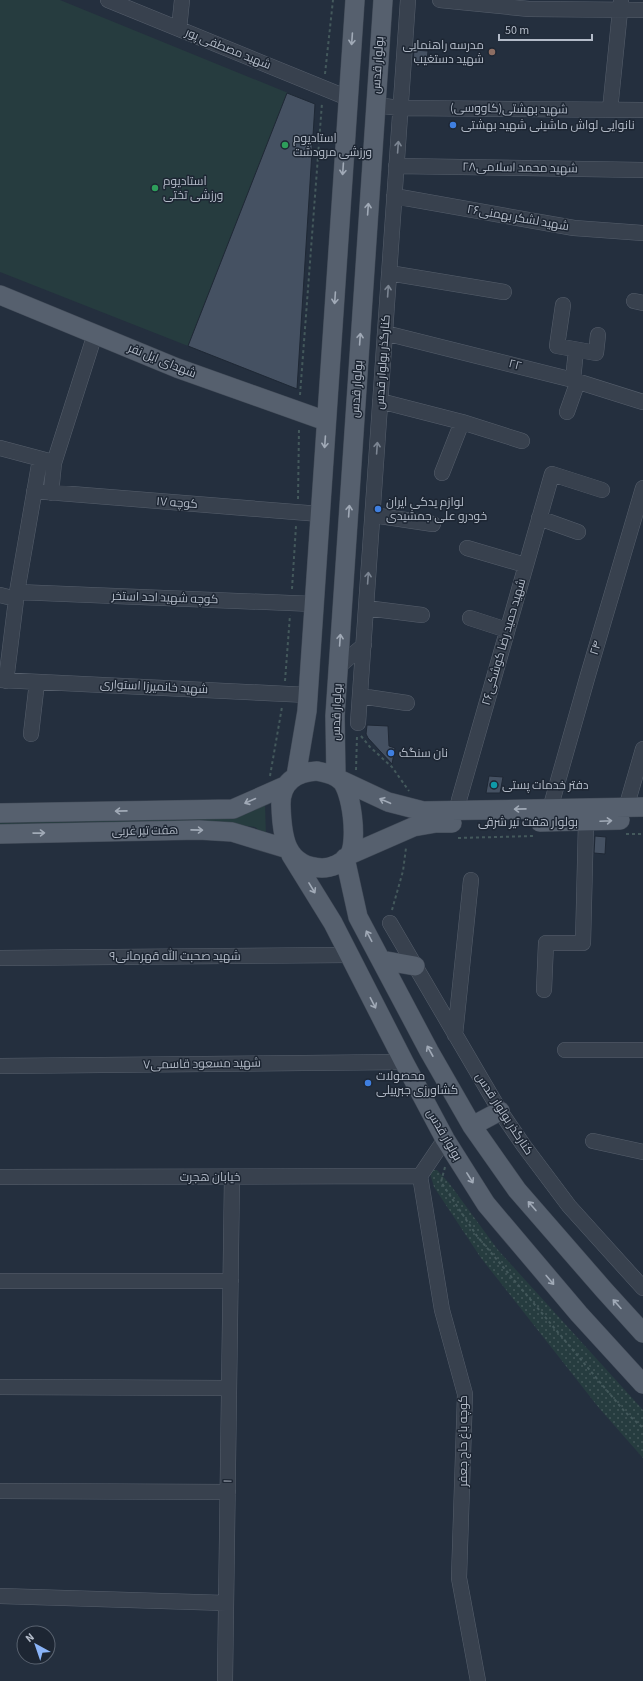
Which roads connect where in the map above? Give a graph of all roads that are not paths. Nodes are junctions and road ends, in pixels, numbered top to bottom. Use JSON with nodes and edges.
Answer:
{"nodes":[{"id":1,"x":108,"y":0,"type":"edge"},
{"id":2,"x":182,"y":0,"type":"edge"},
{"id":3,"x":355,"y":0,"type":"edge"},
{"id":4,"x":383,"y":0,"type":"edge"},
{"id":5,"x":408,"y":0,"type":"edge"},
{"id":6,"x":440,"y":0,"type":"edge"},
{"id":7,"x":620,"y":5,"type":"edge"},
{"id":8,"x":643,"y":10,"type":"edge"},
{"id":9,"x":179,"y":29,"type":"junction"},
{"id":10,"x":348,"y":98,"type":"junction"},
{"id":11,"x":375,"y":105,"type":"junction"},
{"id":12,"x":400,"y":108,"type":"junction"},
{"id":13,"x":610,"y":110,"type":"junction"},
{"id":14,"x":643,"y":110,"type":"edge"},
{"id":15,"x":396,"y":166,"type":"junction"},
{"id":16,"x":643,"y":170,"type":"edge"},
{"id":17,"x":394,"y":196,"type":"junction"},
{"id":18,"x":367,"y":233,"type":"junction"},
{"id":19,"x":643,"y":233,"type":"edge"},
{"id":20,"x":392,"y":236,"type":"junction"},
{"id":21,"x":389,"y":273,"type":"junction"},
{"id":22,"x":504,"y":292,"type":"dead end"},
{"id":23,"x":0,"y":295,"type":"edge"},
{"id":24,"x":563,"y":306,"type":"dead end"},
{"id":25,"x":385,"y":333,"type":"junction"},
{"id":26,"x":95,"y":334,"type":"junction"},
{"id":27,"x":598,"y":335,"type":"dead end"},
{"id":28,"x":576,"y":350,"type":"junction"},
{"id":29,"x":575,"y":380,"type":"junction"},
{"id":30,"x":380,"y":401,"type":"junction"},
{"id":31,"x":643,"y":402,"type":"edge"},
{"id":32,"x":567,"y":412,"type":"dead end"},
{"id":33,"x":326,"y":421,"type":"junction"},
{"id":34,"x":462,"y":422,"type":"junction"},
{"id":35,"x":522,"y":441,"type":"dead end"},
{"id":36,"x":0,"y":448,"type":"edge"},
{"id":37,"x":47,"y":461,"type":"junction"},
{"id":38,"x":442,"y":473,"type":"dead end"},
{"id":39,"x":643,"y":488,"type":"edge"},
{"id":40,"x":602,"y":490,"type":"dead end"},
{"id":41,"x":34,"y":491,"type":"junction"},
{"id":42,"x":51,"y":493,"type":"junction"},
{"id":43,"x":320,"y":514,"type":"junction"},
{"id":44,"x":372,"y":515,"type":"junction"},
{"id":45,"x":538,"y":518,"type":"junction"},
{"id":46,"x":433,"y":524,"type":"dead end"},
{"id":47,"x":578,"y":532,"type":"dead end"},
{"id":48,"x":467,"y":548,"type":"dead end"},
{"id":49,"x":525,"y":565,"type":"junction"},
{"id":50,"x":0,"y":595,"type":"edge"},
{"id":51,"x":16,"y":595,"type":"junction"},
{"id":52,"x":314,"y":604,"type":"junction"},
{"id":53,"x":366,"y":608,"type":"junction"},
{"id":54,"x":422,"y":616,"type":"dead end"},
{"id":55,"x":470,"y":618,"type":"dead end"},
{"id":56,"x":507,"y":630,"type":"junction"},
{"id":57,"x":364,"y":645,"type":"junction"},
{"id":58,"x":338,"y":667,"type":"junction"},
{"id":59,"x":3,"y":680,"type":"edge"},
{"id":60,"x":37,"y":682,"type":"junction"},
{"id":61,"x":360,"y":696,"type":"junction"},
{"id":62,"x":307,"y":703,"type":"junction"},
{"id":63,"x":407,"y":703,"type":"dead end"},
{"id":64,"x":335,"y":716,"type":"junction"},
{"id":65,"x":358,"y":723,"type":"road end"},
{"id":66,"x":31,"y":734,"type":"dead end"},
{"id":67,"x":643,"y":749,"type":"edge"},
{"id":68,"x":291,"y":781,"type":"junction"},
{"id":69,"x":344,"y":781,"type":"junction"},
{"id":70,"x":634,"y":808,"type":"edge"},
{"id":71,"x":550,"y":809,"type":"junction"},
{"id":72,"x":457,"y":810,"type":"junction"},
{"id":73,"x":0,"y":813,"type":"edge"},
{"id":74,"x":643,"y":819,"type":"edge"},
{"id":75,"x":586,"y":822,"type":"junction"},
{"id":76,"x":414,"y":826,"type":"junction"},
{"id":77,"x":0,"y":834,"type":"edge"},
{"id":78,"x":290,"y":852,"type":"junction"},
{"id":79,"x":347,"y":857,"type":"junction"},
{"id":80,"x":471,"y":880,"type":"dead end"},
{"id":81,"x":358,"y":917,"type":"junction"},
{"id":82,"x":333,"y":923,"type":"junction"},
{"id":83,"x":390,"y":923,"type":"road end"},
{"id":84,"x":349,"y":955,"type":"junction"},
{"id":85,"x":0,"y":958,"type":"edge"},
{"id":86,"x":381,"y":960,"type":"junction"},
{"id":87,"x":415,"y":966,"type":"junction"},
{"id":88,"x":544,"y":990,"type":"dead end"},
{"id":89,"x":455,"y":1035,"type":"junction"},
{"id":90,"x":566,"y":1050,"type":"dead end"},
{"id":91,"x":643,"y":1050,"type":"edge"},
{"id":92,"x":404,"y":1062,"type":"junction"},
{"id":93,"x":0,"y":1066,"type":"edge"},
{"id":94,"x":500,"y":1111,"type":"junction"},
{"id":95,"x":472,"y":1126,"type":"junction"},
{"id":96,"x":593,"y":1141,"type":"dead end"},
{"id":97,"x":447,"y":1142,"type":"junction"},
{"id":98,"x":643,"y":1152,"type":"edge"},
{"id":99,"x":420,"y":1176,"type":"junction"},
{"id":100,"x":0,"y":1177,"type":"edge"},
{"id":101,"x":232,"y":1177,"type":"junction"},
{"id":102,"x":0,"y":1281,"type":"edge"},
{"id":103,"x":231,"y":1281,"type":"junction"},
{"id":104,"x":643,"y":1288,"type":"edge"},
{"id":105,"x":643,"y":1333,"type":"edge"},
{"id":106,"x":643,"y":1384,"type":"edge"},
{"id":107,"x":0,"y":1387,"type":"edge"},
{"id":108,"x":230,"y":1388,"type":"junction"},
{"id":109,"x":0,"y":1491,"type":"edge"},
{"id":110,"x":228,"y":1492,"type":"junction"},
{"id":111,"x":0,"y":1596,"type":"edge"},
{"id":112,"x":226,"y":1603,"type":"junction"},
{"id":113,"x":225,"y":1681,"type":"edge"},
{"id":114,"x":478,"y":1681,"type":"edge"}],
"edges":[{"from":1,"to":9,"type":"street","name":"شهید مصطفی پور"},
{"from":2,"to":9,"type":"street"},
{"from":3,"to":10,"type":"main road","one_way":true},
{"from":4,"to":11,"type":"main road","name":"بولوار قدس"},
{"from":5,"to":12,"type":"street","name":"کنارگذر بولوار قدس"},
{"from":6,"to":7,"type":"street"},
{"from":7,"to":8,"type":"street"},
{"from":7,"to":13,"type":"street"},
{"from":9,"to":10,"type":"street","name":"شهید مصطفی پور"},
{"from":10,"to":33,"type":"main road","one_way":true},
{"from":11,"to":12,"type":"street","name":"شهید بهشتی(کاووسی)"},
{"from":18,"to":11,"type":"main road","name":"بولوار قدس","one_way":true},
{"from":12,"to":13,"type":"street","name":"شهید بهشتی(کاووسی)"},
{"from":15,"to":12,"type":"street","name":"کنارگذر بولوار قدس","one_way":true},
{"from":13,"to":14,"type":"street","name":"شهید بهشتی(کاووسی)"},
{"from":15,"to":16,"type":"street","name":"شهید محمد اسلامی۲۸"},
{"from":15,"to":17,"type":"street","name":"کنارگذر بولوار قدس"},
{"from":17,"to":19,"type":"street","name":"شهید لشکر بهمنی۲۶"},
{"from":17,"to":20,"type":"street","name":"کنارگذر بولوار قدس"},
{"from":18,"to":20,"type":"street"},
{"from":58,"to":18,"type":"main road","name":"بولوار قدس","one_way":true},
{"from":20,"to":21,"type":"street","name":"کنارگذر بولوار قدس"},
{"from":21,"to":22,"type":"street"},
{"from":25,"to":21,"type":"street","name":"کنارگذر بولوار قدس","one_way":true},
{"from":23,"to":26,"type":"main road","name":"شهدای ایل نفر"},
{"from":24,"to":28,"type":"street"},
{"from":25,"to":29,"type":"street","name":"۲۲"},
{"from":25,"to":30,"type":"street","name":"کنارگذر بولوار قدس"},
{"from":26,"to":33,"type":"main road","name":"شهدای ایل نفر"},
{"from":26,"to":37,"type":"street"},
{"from":27,"to":28,"type":"street"},
{"from":28,"to":29,"type":"street"},
{"from":29,"to":31,"type":"street","name":"۲۲"},
{"from":29,"to":32,"type":"street"},
{"from":30,"to":34,"type":"street"},
{"from":44,"to":30,"type":"street","name":"کنارگذر بولوار قدس","one_way":true},
{"from":33,"to":43,"type":"main road","one_way":true},
{"from":34,"to":35,"type":"street"},
{"from":34,"to":38,"type":"street"},
{"from":36,"to":37,"type":"street"},
{"from":37,"to":41,"type":"street"},
{"from":37,"to":42,"type":"street"},
{"from":39,"to":71,"type":"street","name":"۲۴"},
{"from":40,"to":45,"type":"street","name":"شهید حمید رضا کوشکی۲۶"},
{"from":41,"to":42,"type":"street","name":"کوچه ۱۷"},
{"from":41,"to":51,"type":"street"},
{"from":42,"to":43,"type":"street","name":"کوچه ۱۷"},
{"from":43,"to":52,"type":"main road"},
{"from":44,"to":46,"type":"street"},
{"from":53,"to":44,"type":"street","name":"کنارگذر بولوار قدس","one_way":true},
{"from":45,"to":47,"type":"street"},
{"from":45,"to":49,"type":"street","name":"شهید حمید رضا کوشکی۲۶"},
{"from":48,"to":49,"type":"street"},
{"from":49,"to":56,"type":"street","name":"شهید حمید رضا کوشکی۲۶"},
{"from":50,"to":51,"type":"street","name":"کوچه شهید احد استخر"},
{"from":51,"to":52,"type":"street","name":"کوچه شهید احد استخر"},
{"from":51,"to":59,"type":"street"},
{"from":52,"to":62,"type":"main road"},
{"from":53,"to":54,"type":"street"},
{"from":53,"to":57,"type":"street","name":"کنارگذر بولوار قدس"},
{"from":55,"to":56,"type":"street"},
{"from":56,"to":72,"type":"street","name":"شهید حمید رضا کوشکی۲۶"},
{"from":57,"to":58,"type":"street"},
{"from":57,"to":61,"type":"street","name":"کنارگذر بولوار قدس"},
{"from":58,"to":64,"type":"main road","name":"بولوار قدس"},
{"from":59,"to":60,"type":"street","name":"شهید خانمیرزا استواری"},
{"from":60,"to":62,"type":"street","name":"شهید خانمیرزا استواری"},
{"from":60,"to":66,"type":"street"},
{"from":61,"to":63,"type":"street"},
{"from":61,"to":65,"type":"street","name":"کنارگذر بولوار قدس"},
{"from":62,"to":64,"type":"main road"},
{"from":62,"to":68,"type":"main road"},
{"from":64,"to":69,"type":"main road","name":"بولوار قدس"},
{"from":67,"to":70,"type":"street"},
{"from":68,"to":69,"type":"main road"},
{"from":68,"to":73,"type":"main road","name":"هفت تیر غربی","one_way":true},
{"from":68,"to":78,"type":"main road"},
{"from":76,"to":69,"type":"main road","one_way":true},
{"from":69,"to":79,"type":"main road"},
{"from":70,"to":71,"type":"main road","name":"بولوار هفت تیر شرقی"},
{"from":71,"to":72,"type":"main road","name":"بولوار هفت تیر شرقی","one_way":true},
{"from":72,"to":76,"type":"main road","name":"بولوار هفت تیر شرقی"},
{"from":75,"to":74,"type":"main road","name":"بولوار هفت تیر شرقی","one_way":true},
{"from":75,"to":76,"type":"main road","name":"بولوار هفت تیر شرقی"},
{"from":75,"to":88,"type":"street"},
{"from":76,"to":79,"type":"main road"},
{"from":77,"to":78,"type":"main road","name":"هفت تیر غربی","one_way":true},
{"from":78,"to":79,"type":"main road"},
{"from":78,"to":82,"type":"main road","name":"بولوار قدس","one_way":true},
{"from":79,"to":81,"type":"main road"},
{"from":80,"to":89,"type":"street"},
{"from":81,"to":82,"type":"main road"},
{"from":86,"to":81,"type":"main road","one_way":true},
{"from":82,"to":84,"type":"main road","name":"بولوار قدس"},
{"from":83,"to":87,"type":"street","name":"کنارگذر بولوار قدس"},
{"from":84,"to":85,"type":"street","name":"شهید صحبت الله قهرمانی۹"},
{"from":84,"to":92,"type":"main road","name":"بولوار قدس","one_way":true},
{"from":86,"to":87,"type":"main road"},
{"from":95,"to":86,"type":"main road","one_way":true},
{"from":87,"to":89,"type":"street","name":"کنارگذر بولوار قدس"},
{"from":89,"to":94,"type":"street","name":"کنارگذر بولوار قدس"},
{"from":90,"to":91,"type":"street"},
{"from":92,"to":93,"type":"street","name":"شهید مسعود قاسمی۷"},
{"from":92,"to":97,"type":"main road","name":"بولوار قدس"},
{"from":94,"to":95,"type":"main road"},
{"from":94,"to":104,"type":"street","name":"کنارگذر بولوار قدس"},
{"from":105,"to":95,"type":"main road","one_way":true},
{"from":96,"to":98,"type":"street"},
{"from":97,"to":99,"type":"street"},
{"from":97,"to":106,"type":"main road","name":"بولوار قدس","one_way":true},
{"from":99,"to":101,"type":"street","name":"خیابان هجرت"},
{"from":99,"to":114,"type":"street","name":"کوچه باغ حاج جعفر"},
{"from":100,"to":101,"type":"street","name":"خیابان هجرت"},
{"from":101,"to":103,"type":"street","name":"۱"},
{"from":102,"to":103,"type":"street"},
{"from":103,"to":108,"type":"street","name":"۱"},
{"from":107,"to":108,"type":"street"},
{"from":108,"to":110,"type":"street","name":"۱"},
{"from":109,"to":110,"type":"street"},
{"from":110,"to":112,"type":"street","name":"۱"},
{"from":111,"to":112,"type":"street"},
{"from":112,"to":113,"type":"street","name":"۱"}]}
